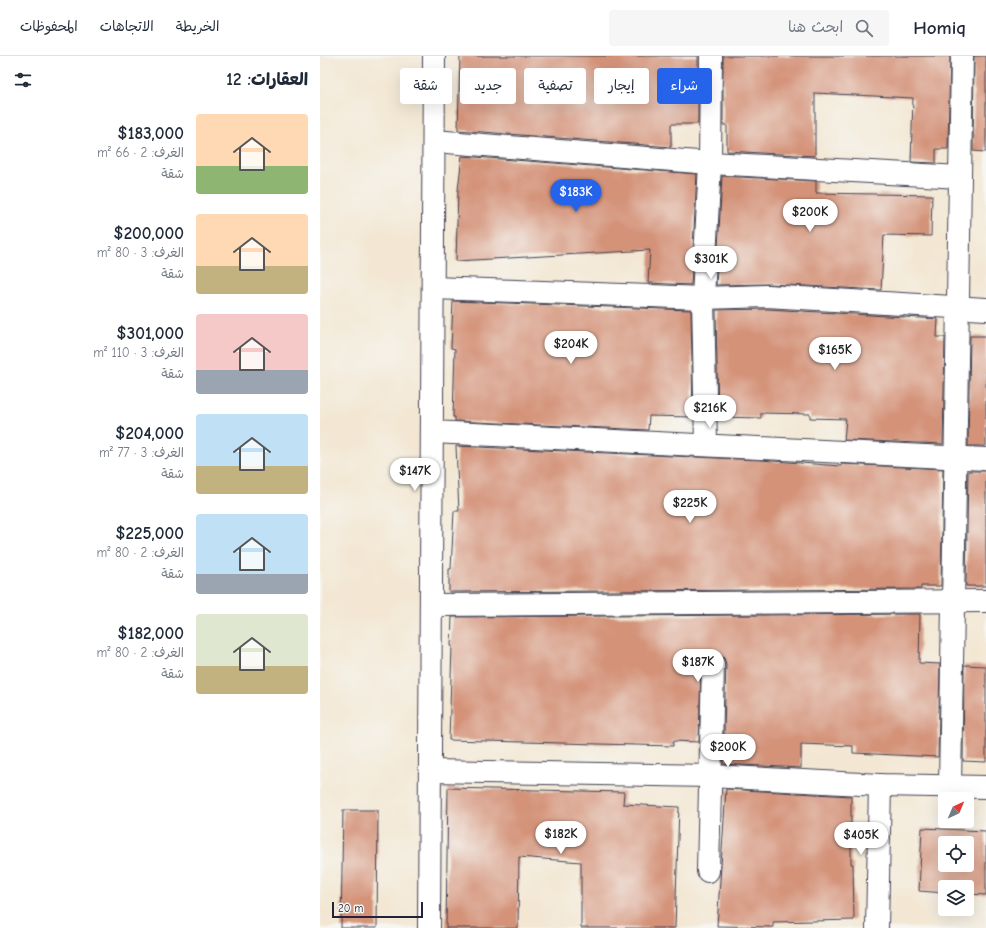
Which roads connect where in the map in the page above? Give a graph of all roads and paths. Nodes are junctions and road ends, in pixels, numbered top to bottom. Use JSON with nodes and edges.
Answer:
{"nodes":[{"id":1,"x":434,"y":56,"type":"edge"},
{"id":2,"x":711,"y":56,"type":"edge"},
{"id":3,"x":962,"y":56,"type":"edge"},
{"id":4,"x":434,"y":141,"type":"junction"},
{"id":5,"x":710,"y":162,"type":"junction"},
{"id":6,"x":960,"y":177,"type":"junction"},
{"id":7,"x":433,"y":288,"type":"junction"},
{"id":8,"x":703,"y":298,"type":"junction"},
{"id":9,"x":958,"y":307,"type":"junction"},
{"id":10,"x":986,"y":309,"type":"edge"},
{"id":11,"x":432,"y":432,"type":"junction"},
{"id":12,"x":706,"y":445,"type":"junction"},
{"id":13,"x":955,"y":458,"type":"junction"},
{"id":14,"x":986,"y":459,"type":"edge"},
{"id":15,"x":953,"y":601,"type":"junction"},
{"id":16,"x":986,"y":601,"type":"edge"},
{"id":17,"x":431,"y":605,"type":"junction"},
{"id":18,"x":713,"y":664,"type":"dead end"},
{"id":19,"x":430,"y":771,"type":"junction"},
{"id":20,"x":710,"y":776,"type":"junction"},
{"id":21,"x":880,"y":785,"type":"junction"},
{"id":22,"x":950,"y":786,"type":"junction"},
{"id":23,"x":986,"y":787,"type":"edge"},
{"id":24,"x":708,"y":871,"type":"dead end"},
{"id":25,"x":430,"y":928,"type":"edge"},
{"id":26,"x":877,"y":928,"type":"edge"}],
"edges":[{"from":1,"to":4,"type":"street"},
{"from":2,"to":5,"type":"street"},
{"from":3,"to":6,"type":"street"},
{"from":4,"to":5,"type":"street"},
{"from":4,"to":7,"type":"street"},
{"from":5,"to":6,"type":"street"},
{"from":5,"to":8,"type":"street"},
{"from":6,"to":9,"type":"street"},
{"from":7,"to":8,"type":"street"},
{"from":7,"to":11,"type":"street"},
{"from":8,"to":9,"type":"street"},
{"from":8,"to":12,"type":"street"},
{"from":9,"to":10,"type":"street"},
{"from":9,"to":13,"type":"street"},
{"from":11,"to":12,"type":"street"},
{"from":11,"to":17,"type":"street"},
{"from":12,"to":13,"type":"street"},
{"from":13,"to":14,"type":"street"},
{"from":13,"to":15,"type":"street"},
{"from":15,"to":16,"type":"street"},
{"from":15,"to":17,"type":"street"},
{"from":15,"to":22,"type":"street"},
{"from":17,"to":19,"type":"street"},
{"from":18,"to":20,"type":"street"},
{"from":19,"to":20,"type":"street"},
{"from":19,"to":25,"type":"street"},
{"from":20,"to":21,"type":"street"},
{"from":20,"to":24,"type":"street"},
{"from":21,"to":22,"type":"street"},
{"from":21,"to":26,"type":"street"},
{"from":22,"to":23,"type":"street"}]}
